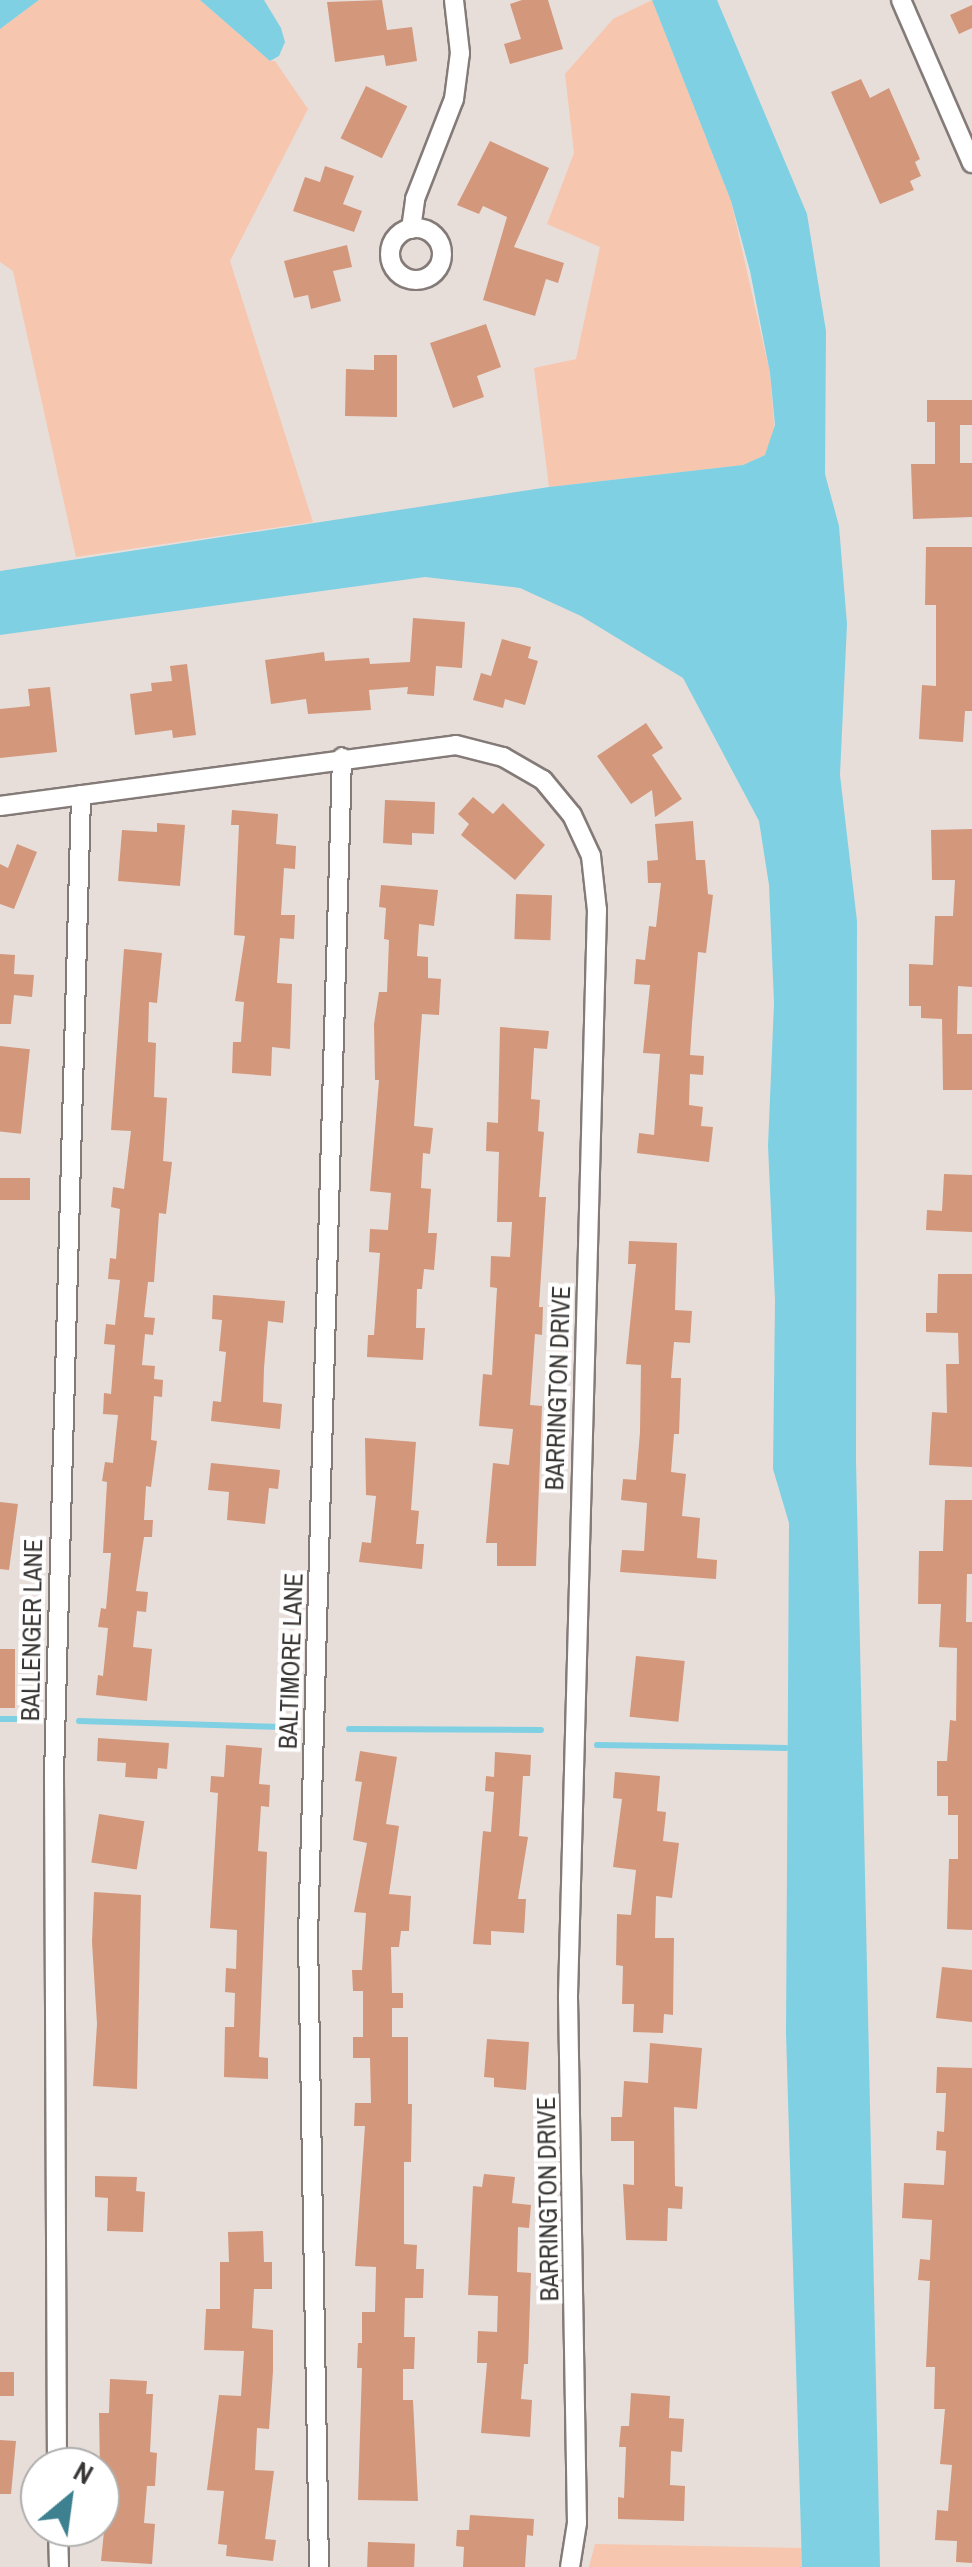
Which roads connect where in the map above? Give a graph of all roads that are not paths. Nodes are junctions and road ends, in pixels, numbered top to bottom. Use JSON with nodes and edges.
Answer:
{"nodes":[{"id":1,"x":454,"y":0,"type":"edge"},
{"id":2,"x":901,"y":0,"type":"edge"},
{"id":3,"x":972,"y":164,"type":"edge"},
{"id":4,"x":410,"y":229,"type":"dead end"},
{"id":5,"x":342,"y":757,"type":"junction"},
{"id":6,"x":81,"y":795,"type":"junction"},
{"id":7,"x":0,"y":806,"type":"edge"},
{"id":8,"x":57,"y":2447,"type":"edge"},
{"id":9,"x":319,"y":2567,"type":"edge"},
{"id":10,"x":570,"y":2567,"type":"edge"}],
"edges":[{"from":1,"to":4,"type":"street"},
{"from":2,"to":3,"type":"street"},
{"from":5,"to":6,"type":"street","name":"BARRINGTON DRIVE"},
{"from":5,"to":9,"type":"street","name":"BALTIMORE LANE"},
{"from":5,"to":10,"type":"street","name":"BARRINGTON DRIVE"},
{"from":6,"to":7,"type":"street","name":"BARRINGTON DRIVE"},
{"from":6,"to":8,"type":"street","name":"BALLENGER LANE"}]}
